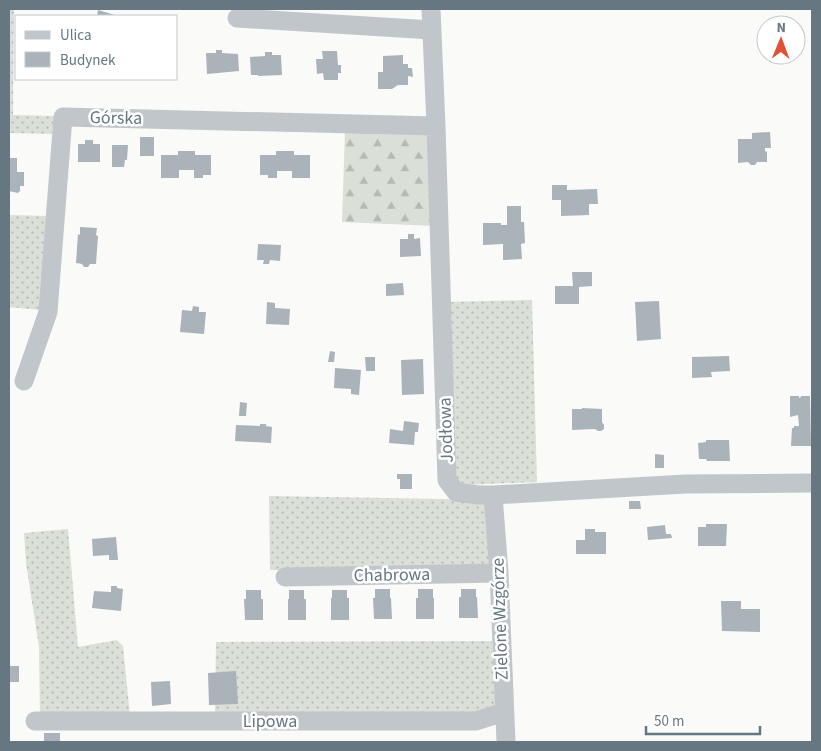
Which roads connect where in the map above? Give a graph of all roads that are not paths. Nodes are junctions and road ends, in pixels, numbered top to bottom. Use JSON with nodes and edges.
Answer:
{"nodes":[{"id":1,"x":431,"y":9,"type":"edge"},
{"id":2,"x":237,"y":18,"type":"dead end"},
{"id":3,"x":432,"y":30,"type":"junction"},
{"id":4,"x":436,"y":126,"type":"junction"},
{"id":5,"x":24,"y":381,"type":"dead end"},
{"id":6,"x":812,"y":483,"type":"edge"},
{"id":7,"x":494,"y":495,"type":"junction"},
{"id":8,"x":499,"y":573,"type":"junction"},
{"id":9,"x":285,"y":577,"type":"dead end"},
{"id":10,"x":504,"y":712,"type":"junction"},
{"id":11,"x":35,"y":721,"type":"dead end"},
{"id":12,"x":506,"y":742,"type":"edge"}],
"edges":[{"from":1,"to":3,"type":"street","name":"Jodłowa"},
{"from":2,"to":3,"type":"street"},
{"from":3,"to":4,"type":"street","name":"Jodłowa"},
{"from":4,"to":5,"type":"street","name":"Górska"},
{"from":4,"to":7,"type":"street","name":"Jodłowa"},
{"from":6,"to":7,"type":"street","name":"Jodłowa"},
{"from":7,"to":8,"type":"street","name":"Zielone Wzgórze"},
{"from":8,"to":9,"type":"street","name":"Chabrowa"},
{"from":8,"to":10,"type":"street","name":"Zielone Wzgórze"},
{"from":10,"to":11,"type":"street","name":"Lipowa"},
{"from":10,"to":12,"type":"street","name":"Zielone Wzgórze"}]}
